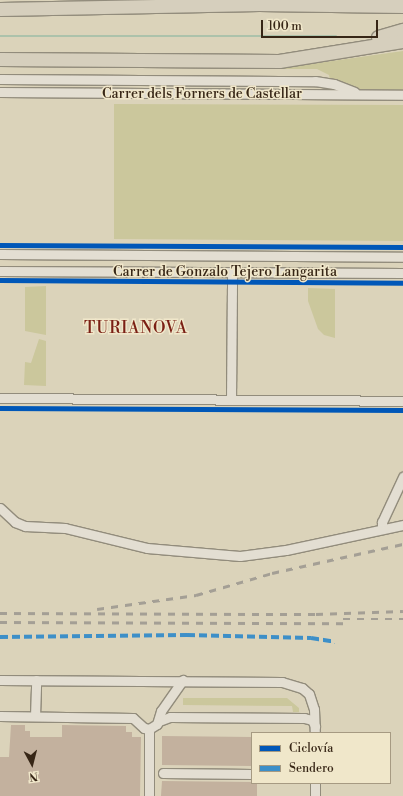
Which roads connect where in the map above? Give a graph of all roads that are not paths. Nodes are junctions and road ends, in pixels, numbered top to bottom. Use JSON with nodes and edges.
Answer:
{"nodes":[{"id":1,"x":361,"y":0,"type":"edge"},
{"id":2,"x":259,"y":4,"type":"junction"},
{"id":3,"x":403,"y":6,"type":"edge"},
{"id":4,"x":0,"y":9,"type":"edge"},
{"id":5,"x":403,"y":30,"type":"edge"},
{"id":6,"x":403,"y":41,"type":"edge"},
{"id":7,"x":0,"y":59,"type":"edge"},
{"id":8,"x":279,"y":61,"type":"junction"},
{"id":9,"x":0,"y":79,"type":"edge"},
{"id":10,"x":0,"y":92,"type":"edge"},
{"id":11,"x":362,"y":95,"type":"junction"},
{"id":12,"x":403,"y":95,"type":"edge"},
{"id":13,"x":0,"y":254,"type":"edge"},
{"id":14,"x":403,"y":257,"type":"edge"},
{"id":15,"x":0,"y":271,"type":"edge"},
{"id":16,"x":232,"y":272,"type":"junction"},
{"id":17,"x":403,"y":273,"type":"edge"},
{"id":18,"x":0,"y":398,"type":"edge"},
{"id":19,"x":231,"y":400,"type":"junction"},
{"id":20,"x":403,"y":401,"type":"edge"},
{"id":21,"x":403,"y":477,"type":"edge"},
{"id":22,"x":0,"y":508,"type":"edge"},
{"id":23,"x":403,"y":525,"type":"edge"},
{"id":24,"x":382,"y":529,"type":"junction"},
{"id":25,"x":0,"y":680,"type":"edge"},
{"id":26,"x":36,"y":680,"type":"junction"},
{"id":27,"x":183,"y":680,"type":"junction"},
{"id":28,"x":0,"y":716,"type":"edge"},
{"id":29,"x":35,"y":716,"type":"junction"},
{"id":30,"x":159,"y":721,"type":"junction"},
{"id":31,"x":149,"y":729,"type":"junction"},
{"id":32,"x":315,"y":730,"type":"edge"},
{"id":33,"x":163,"y":773,"type":"dead end"},
{"id":34,"x":251,"y":774,"type":"edge"},
{"id":35,"x":315,"y":784,"type":"edge"},
{"id":36,"x":149,"y":796,"type":"edge"},
{"id":37,"x":315,"y":796,"type":"edge"}],
"edges":[{"from":1,"to":2,"type":"highway"},
{"from":2,"to":3,"type":"highway"},
{"from":2,"to":4,"type":"highway"},
{"from":5,"to":8,"type":"highway"},
{"from":6,"to":8,"type":"highway"},
{"from":7,"to":8,"type":"highway"},
{"from":9,"to":11,"type":"street"},
{"from":10,"to":11,"type":"street","name":"Carrer dels Forners de Castellar"},
{"from":11,"to":12,"type":"street","name":"Carrer dels Forners de Castellar"},
{"from":13,"to":14,"type":"street","name":"Carrer de Gonzalo Tejero Langarita"},
{"from":15,"to":16,"type":"street","name":"Carrer de Gonzalo Tejero Langarita"},
{"from":16,"to":17,"type":"street","name":"Carrer de Gonzalo Tejero Langarita"},
{"from":16,"to":19,"type":"street"},
{"from":18,"to":19,"type":"street"},
{"from":19,"to":20,"type":"street"},
{"from":21,"to":24,"type":"street"},
{"from":22,"to":24,"type":"street"},
{"from":23,"to":24,"type":"street"},
{"from":25,"to":26,"type":"street"},
{"from":26,"to":27,"type":"street"},
{"from":26,"to":29,"type":"street"},
{"from":27,"to":30,"type":"street"},
{"from":27,"to":32,"type":"street"},
{"from":28,"to":29,"type":"street"},
{"from":29,"to":31,"type":"street"},
{"from":30,"to":31,"type":"street"},
{"from":30,"to":32,"type":"street"},
{"from":31,"to":36,"type":"street"},
{"from":33,"to":34,"type":"street"},
{"from":35,"to":37,"type":"street"}]}
